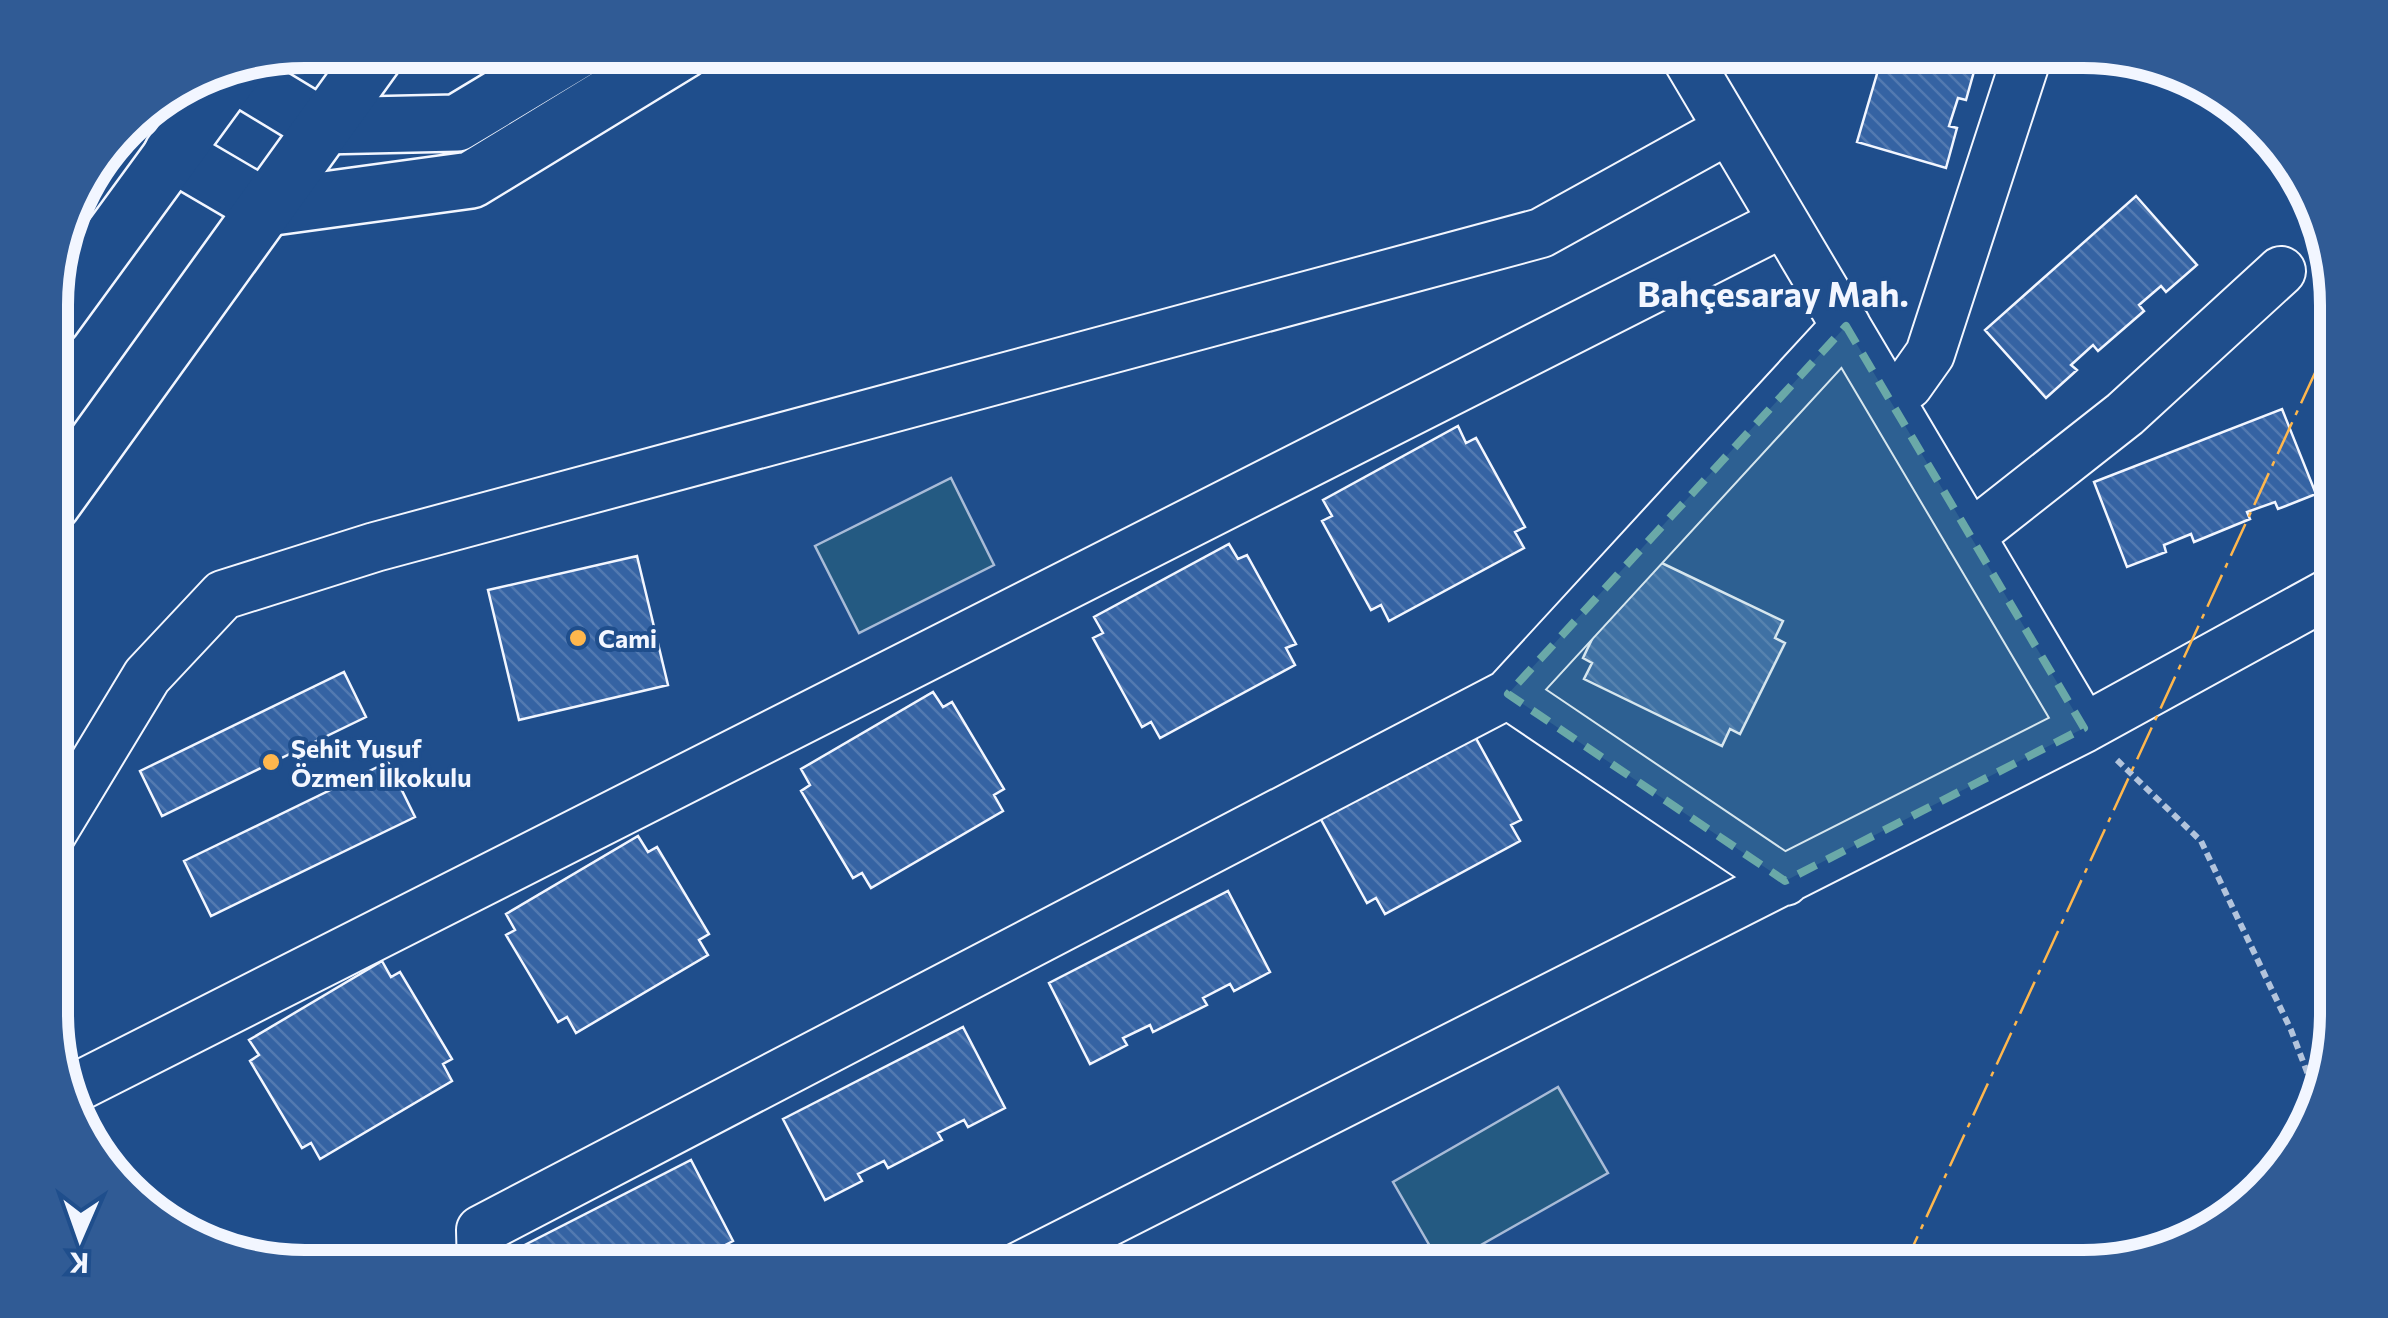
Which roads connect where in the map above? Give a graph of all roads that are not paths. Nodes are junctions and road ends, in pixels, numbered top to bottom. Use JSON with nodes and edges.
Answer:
{"nodes":[{"id":1,"x":366,"y":68,"type":"edge"},
{"id":2,"x":548,"y":68,"type":"edge"},
{"id":3,"x":654,"y":68,"type":"edge"},
{"id":4,"x":1692,"y":68,"type":"edge"},
{"id":5,"x":2023,"y":68,"type":"edge"},
{"id":6,"x":246,"y":75,"type":"edge"},
{"id":7,"x":225,"y":82,"type":"edge"},
{"id":8,"x":322,"y":126,"type":"junction"},
{"id":9,"x":1728,"y":129,"type":"junction"},
{"id":10,"x":172,"y":153,"type":"junction"},
{"id":11,"x":266,"y":208,"type":"junction"},
{"id":12,"x":1784,"y":222,"type":"junction"},
{"id":13,"x":2280,"y":271,"type":"dead end"},
{"id":14,"x":68,"y":297,"type":"edge"},
{"id":15,"x":1846,"y":326,"type":"junction"},
{"id":16,"x":1889,"y":398,"type":"junction"},
{"id":17,"x":68,"y":482,"type":"edge"},
{"id":18,"x":1970,"y":536,"type":"junction"},
{"id":19,"x":2320,"y":598,"type":"edge"},
{"id":20,"x":1508,"y":694,"type":"junction"},
{"id":21,"x":2084,"y":728,"type":"junction"},
{"id":22,"x":68,"y":806,"type":"edge"},
{"id":23,"x":1784,"y":881,"type":"junction"},
{"id":24,"x":80,"y":1086,"type":"edge"},
{"id":25,"x":482,"y":1250,"type":"edge"},
{"id":26,"x":1053,"y":1250,"type":"edge"}],
"edges":[{"from":1,"to":8,"type":"main road"},
{"from":2,"to":8,"type":"main road"},
{"from":3,"to":11,"type":"main road"},
{"from":4,"to":9,"type":"street"},
{"from":5,"to":16,"type":"street"},
{"from":6,"to":8,"type":"main road"},
{"from":7,"to":10,"type":"main road"},
{"from":8,"to":11,"type":"main road"},
{"from":9,"to":12,"type":"street"},
{"from":9,"to":22,"type":"street"},
{"from":10,"to":11,"type":"main road"},
{"from":10,"to":14,"type":"main road"},
{"from":11,"to":17,"type":"main road"},
{"from":12,"to":15,"type":"street"},
{"from":12,"to":24,"type":"street"},
{"from":13,"to":18,"type":"street"},
{"from":15,"to":16,"type":"street"},
{"from":15,"to":20,"type":"street"},
{"from":16,"to":18,"type":"street"},
{"from":18,"to":21,"type":"street"},
{"from":19,"to":21,"type":"street"},
{"from":20,"to":23,"type":"street"},
{"from":20,"to":25,"type":"street"},
{"from":21,"to":23,"type":"street"},
{"from":23,"to":26,"type":"street"}]}
